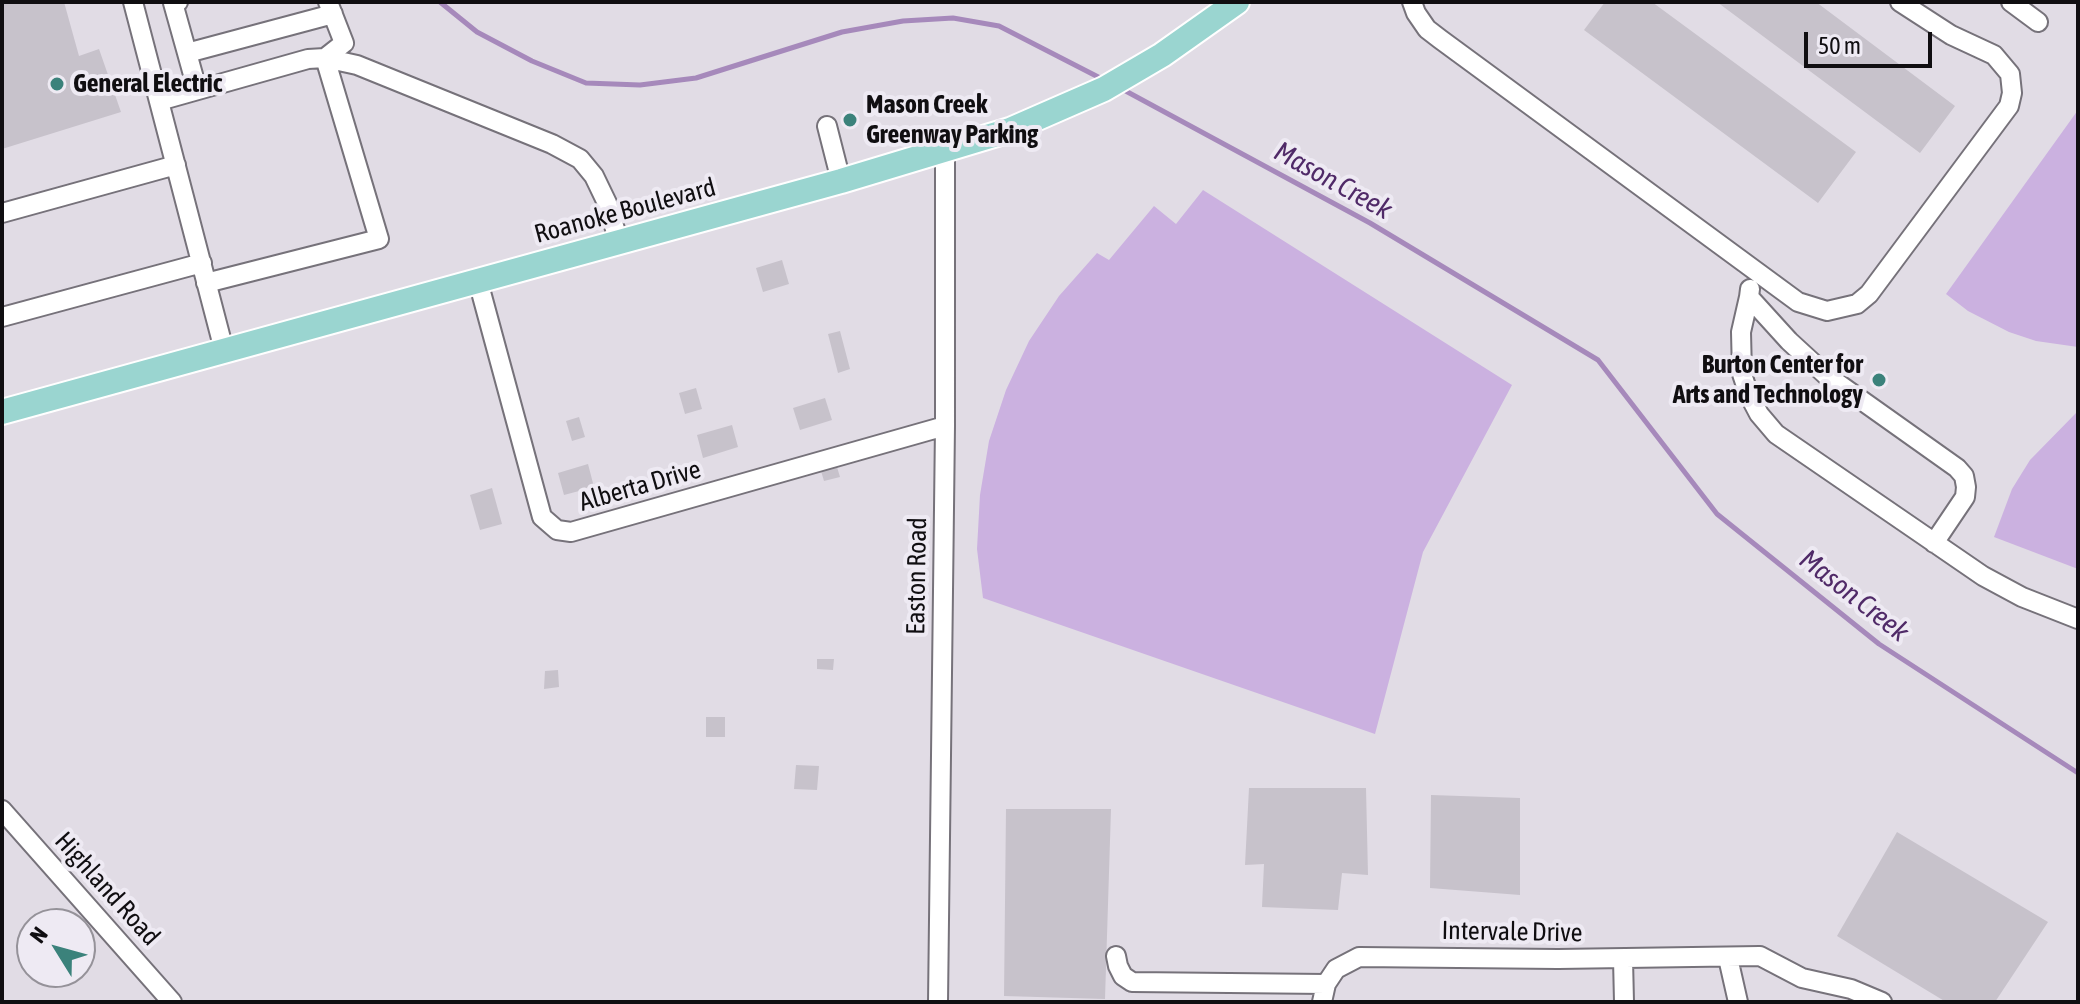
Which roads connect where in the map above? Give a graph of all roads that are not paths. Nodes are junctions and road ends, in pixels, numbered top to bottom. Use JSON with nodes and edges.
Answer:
{"nodes":[{"id":1,"x":133,"y":2,"type":"edge"},
{"id":2,"x":178,"y":2,"type":"edge"},
{"id":3,"x":1237,"y":2,"type":"edge"},
{"id":4,"x":1412,"y":2,"type":"edge"},
{"id":5,"x":1900,"y":2,"type":"edge"},
{"id":6,"x":2011,"y":2,"type":"edge"},
{"id":7,"x":331,"y":8,"type":"edge"},
{"id":8,"x":2038,"y":22,"type":"dead end"},
{"id":9,"x":187,"y":53,"type":"junction"},
{"id":10,"x":325,"y":58,"type":"junction"},
{"id":11,"x":197,"y":89,"type":"junction"},
{"id":12,"x":159,"y":101,"type":"junction"},
{"id":13,"x":827,"y":126,"type":"dead end"},
{"id":14,"x":945,"y":151,"type":"junction"},
{"id":15,"x":176,"y":165,"type":"junction"},
{"id":16,"x":841,"y":181,"type":"junction"},
{"id":17,"x":2,"y":213,"type":"edge"},
{"id":18,"x":619,"y":242,"type":"junction"},
{"id":19,"x":202,"y":263,"type":"junction"},
{"id":20,"x":1755,"y":270,"type":"junction"},
{"id":21,"x":478,"y":281,"type":"junction"},
{"id":22,"x":206,"y":283,"type":"junction"},
{"id":23,"x":1749,"y":297,"type":"junction"},
{"id":24,"x":2,"y":317,"type":"edge"},
{"id":25,"x":224,"y":350,"type":"junction"},
{"id":26,"x":2,"y":412,"type":"edge"},
{"id":27,"x":945,"y":426,"type":"junction"},
{"id":28,"x":1934,"y":543,"type":"junction"},
{"id":29,"x":2078,"y":619,"type":"edge"},
{"id":30,"x":2,"y":810,"type":"edge"},
{"id":31,"x":1116,"y":956,"type":"dead end"},
{"id":32,"x":1728,"y":958,"type":"junction"},
{"id":33,"x":1623,"y":959,"type":"junction"},
{"id":34,"x":1324,"y":993,"type":"edge"},
{"id":35,"x":172,"y":1002,"type":"edge"},
{"id":36,"x":938,"y":1002,"type":"edge"},
{"id":37,"x":1624,"y":1002,"type":"edge"},
{"id":38,"x":1738,"y":1002,"type":"edge"},
{"id":39,"x":1882,"y":1002,"type":"edge"}],
"edges":[{"from":1,"to":12,"type":"street"},
{"from":2,"to":9,"type":"street"},
{"from":3,"to":14,"type":"main road","name":"Roanoke Boulevard"},
{"from":4,"to":20,"type":"street"},
{"from":5,"to":20,"type":"street"},
{"from":6,"to":8,"type":"street"},
{"from":7,"to":9,"type":"street"},
{"from":7,"to":10,"type":"street"},
{"from":9,"to":11,"type":"street"},
{"from":10,"to":11,"type":"street"},
{"from":10,"to":18,"type":"street"},
{"from":10,"to":22,"type":"street"},
{"from":11,"to":12,"type":"street"},
{"from":12,"to":15,"type":"street"},
{"from":13,"to":16,"type":"street"},
{"from":14,"to":16,"type":"main road","name":"Roanoke Boulevard"},
{"from":14,"to":27,"type":"street","name":"Easton Road"},
{"from":15,"to":17,"type":"street"},
{"from":15,"to":19,"type":"street"},
{"from":16,"to":18,"type":"main road","name":"Roanoke Boulevard"},
{"from":18,"to":21,"type":"main road","name":"Roanoke Boulevard"},
{"from":19,"to":22,"type":"street"},
{"from":19,"to":24,"type":"street"},
{"from":20,"to":23,"type":"street"},
{"from":21,"to":25,"type":"main road","name":"Roanoke Boulevard"},
{"from":21,"to":27,"type":"street","name":"Alberta Drive"},
{"from":22,"to":25,"type":"street"},
{"from":23,"to":28,"type":"street"},
{"from":23,"to":28,"type":"street"},
{"from":25,"to":26,"type":"main road","name":"Roanoke Boulevard"},
{"from":27,"to":36,"type":"street","name":"Easton Road"},
{"from":28,"to":29,"type":"street"},
{"from":30,"to":35,"type":"street","name":"Highland Road"},
{"from":31,"to":34,"type":"street"},
{"from":32,"to":33,"type":"street","name":"Intervale Drive"},
{"from":32,"to":38,"type":"street"},
{"from":32,"to":39,"type":"street","name":"Intervale Drive"},
{"from":33,"to":34,"type":"street","name":"Intervale Drive"},
{"from":33,"to":37,"type":"street"}]}
